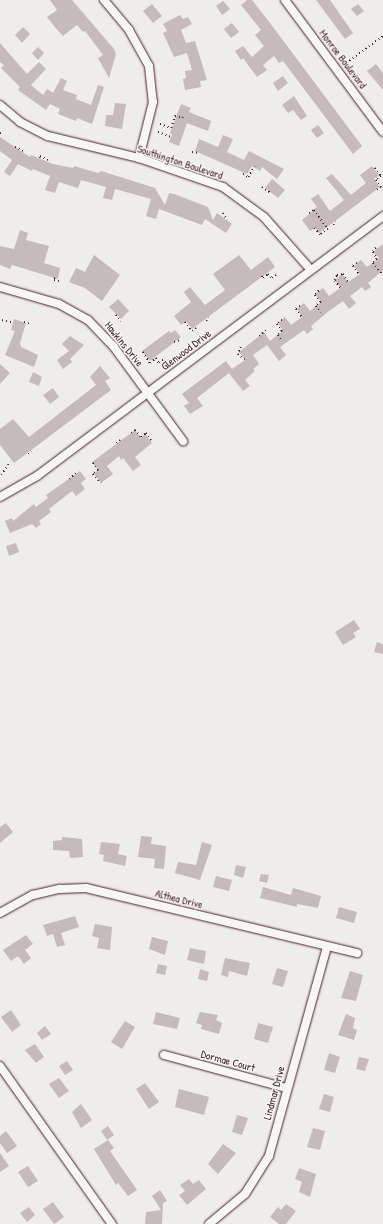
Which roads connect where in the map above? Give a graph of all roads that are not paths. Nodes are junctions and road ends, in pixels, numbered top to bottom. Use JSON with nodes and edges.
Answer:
{"nodes":[{"id":1,"x":104,"y":0,"type":"edge"},
{"id":2,"x":284,"y":0,"type":"edge"},
{"id":3,"x":0,"y":104,"type":"edge"},
{"id":4,"x":383,"y":132,"type":"edge"},
{"id":5,"x":139,"y":158,"type":"junction"},
{"id":6,"x":383,"y":216,"type":"edge"},
{"id":7,"x":310,"y":269,"type":"junction"},
{"id":8,"x":1,"y":290,"type":"edge"},
{"id":9,"x":148,"y":392,"type":"junction"},
{"id":10,"x":183,"y":441,"type":"dead end"},
{"id":11,"x":0,"y":497,"type":"edge"},
{"id":12,"x":0,"y":913,"type":"edge"},
{"id":13,"x":327,"y":947,"type":"junction"},
{"id":14,"x":357,"y":953,"type":"dead end"},
{"id":15,"x":164,"y":1056,"type":"dead end"},
{"id":16,"x":0,"y":1066,"type":"edge"},
{"id":17,"x":286,"y":1088,"type":"junction"},
{"id":18,"x":112,"y":1224,"type":"edge"},
{"id":19,"x":209,"y":1224,"type":"edge"}],
"edges":[{"from":1,"to":5,"type":"street"},
{"from":2,"to":4,"type":"street","name":"Monroe Boulevard"},
{"from":3,"to":5,"type":"street","name":"Southington Boulevard"},
{"from":5,"to":7,"type":"street","name":"Southington Boulevard"},
{"from":6,"to":7,"type":"street","name":"Glenwood Drive"},
{"from":7,"to":9,"type":"street","name":"Glenwood Drive"},
{"from":8,"to":9,"type":"street","name":"Hawkins Drive"},
{"from":9,"to":10,"type":"street","name":"Hawkins Drive"},
{"from":9,"to":11,"type":"street","name":"Glenwood Drive"},
{"from":12,"to":13,"type":"street","name":"Althea Drive"},
{"from":13,"to":14,"type":"street","name":"Althea Drive"},
{"from":13,"to":17,"type":"street","name":"Lindmar Drive"},
{"from":15,"to":17,"type":"street","name":"Dormae Court"},
{"from":16,"to":18,"type":"street"},
{"from":17,"to":19,"type":"street","name":"Lindmar Drive"}]}
